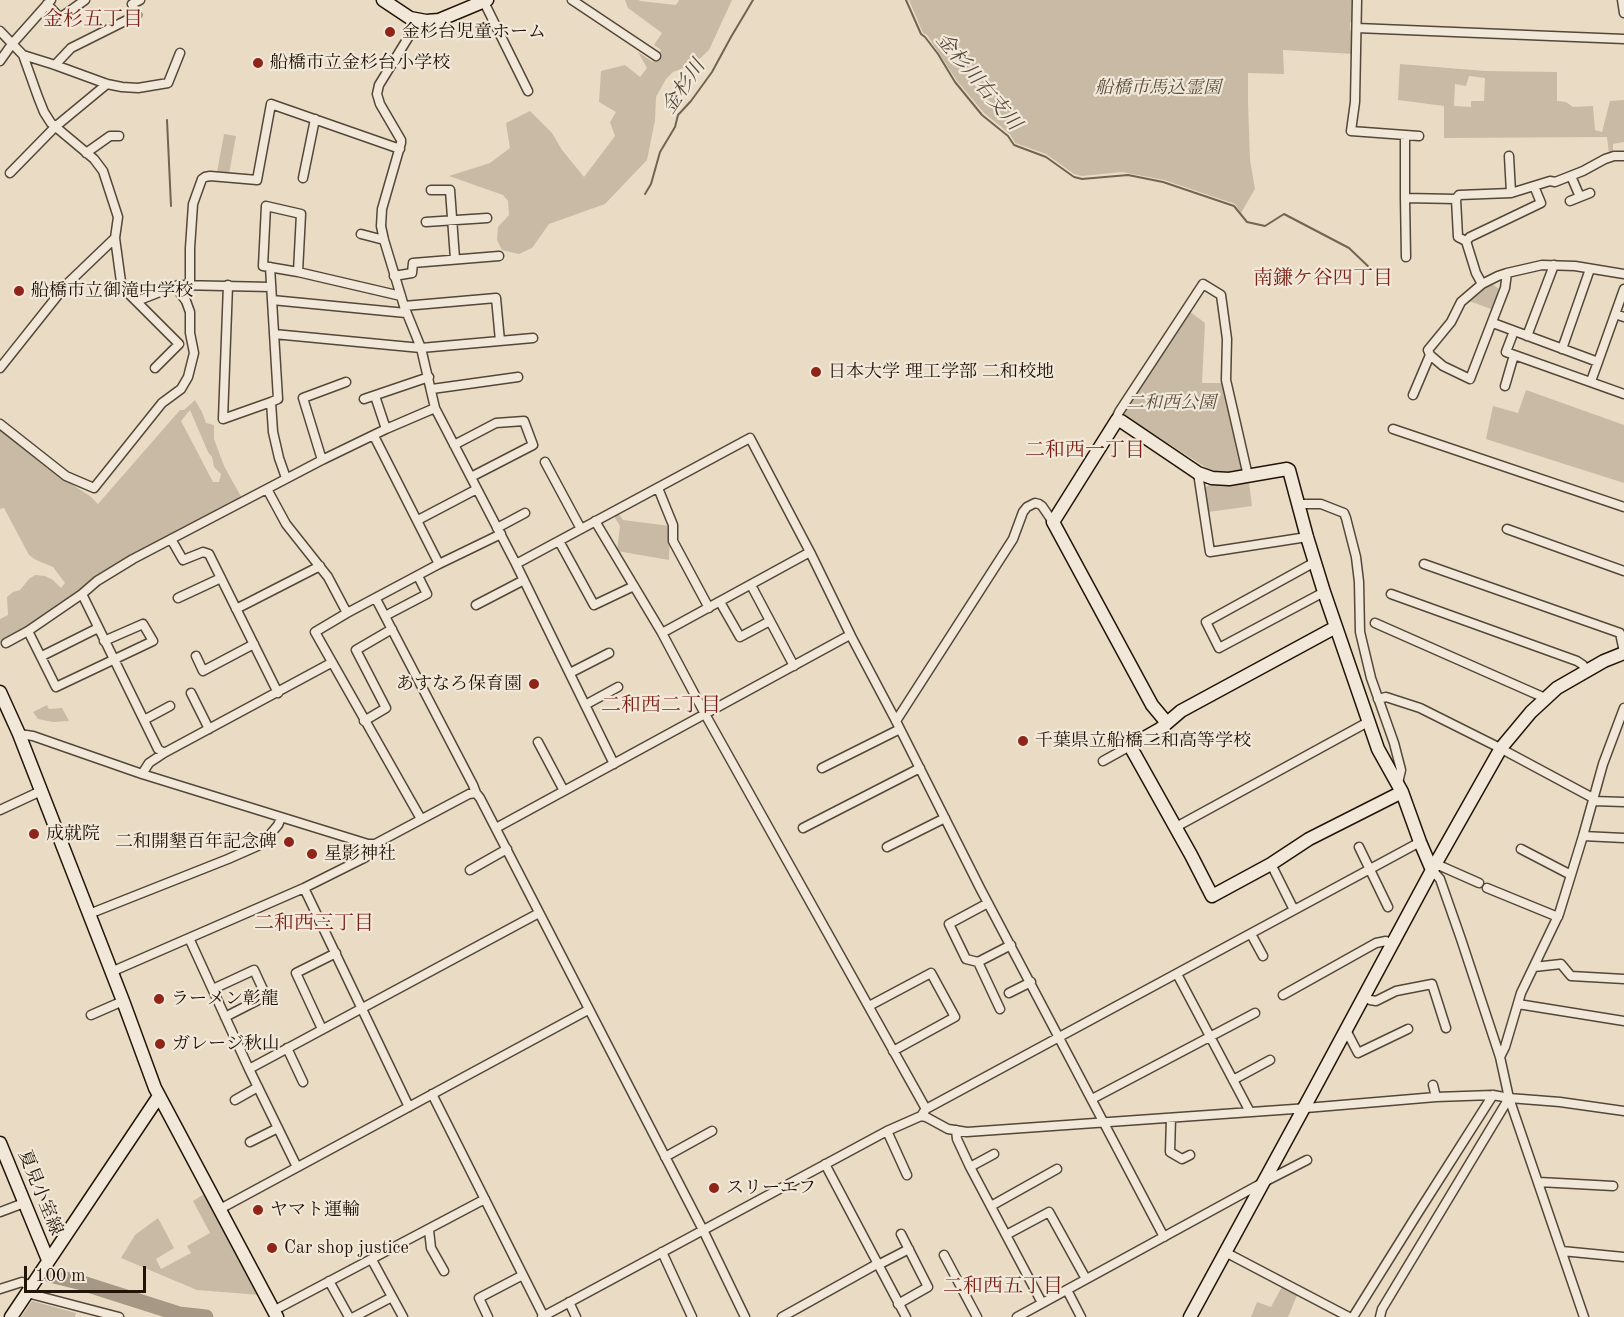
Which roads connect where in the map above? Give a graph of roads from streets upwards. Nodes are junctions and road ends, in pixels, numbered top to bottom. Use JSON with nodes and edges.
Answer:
{"nodes":[{"id":1,"x":85,"y":0,"type":"edge"},
{"id":2,"x":140,"y":0,"type":"edge"},
{"id":3,"x":383,"y":0,"type":"edge"},
{"id":4,"x":484,"y":0,"type":"edge"},
{"id":5,"x":573,"y":0,"type":"edge"},
{"id":6,"x":1357,"y":0,"type":"edge"},
{"id":7,"x":1622,"y":0,"type":"edge"},
{"id":8,"x":49,"y":2,"type":"edge"},
{"id":9,"x":1624,"y":14,"type":"edge"},
{"id":10,"x":419,"y":20,"type":"junction"},
{"id":11,"x":1357,"y":28,"type":"junction"},
{"id":12,"x":0,"y":31,"type":"edge"},
{"id":13,"x":1624,"y":39,"type":"edge"},
{"id":14,"x":12,"y":44,"type":"junction"},
{"id":15,"x":180,"y":53,"type":"dead end"},
{"id":16,"x":23,"y":55,"type":"junction"},
{"id":17,"x":656,"y":56,"type":"dead end"},
{"id":18,"x":0,"y":61,"type":"edge"},
{"id":19,"x":55,"y":65,"type":"junction"},
{"id":20,"x":107,"y":84,"type":"junction"},
{"id":21,"x":528,"y":91,"type":"dead end"},
{"id":22,"x":315,"y":119,"type":"junction"},
{"id":23,"x":55,"y":127,"type":"junction"},
{"id":24,"x":119,"y":136,"type":"dead end"},
{"id":25,"x":1405,"y":136,"type":"junction"},
{"id":26,"x":1419,"y":136,"type":"dead end"},
{"id":27,"x":400,"y":149,"type":"junction"},
{"id":28,"x":86,"y":153,"type":"junction"},
{"id":29,"x":1509,"y":156,"type":"dead end"},
{"id":30,"x":1624,"y":156,"type":"edge"},
{"id":31,"x":10,"y":173,"type":"dead end"},
{"id":32,"x":1571,"y":176,"type":"junction"},
{"id":33,"x":303,"y":178,"type":"dead end"},
{"id":34,"x":1534,"y":186,"type":"junction"},
{"id":35,"x":431,"y":190,"type":"dead end"},
{"id":36,"x":1590,"y":192,"type":"dead end"},
{"id":37,"x":1511,"y":193,"type":"junction"},
{"id":38,"x":1580,"y":197,"type":"junction"},
{"id":39,"x":1405,"y":198,"type":"junction"},
{"id":40,"x":1456,"y":199,"type":"junction"},
{"id":41,"x":1570,"y":201,"type":"dead end"},
{"id":42,"x":487,"y":218,"type":"dead end"},
{"id":43,"x":452,"y":220,"type":"junction"},
{"id":44,"x":426,"y":222,"type":"dead end"},
{"id":45,"x":362,"y":234,"type":"dead end"},
{"id":46,"x":115,"y":238,"type":"junction"},
{"id":47,"x":384,"y":240,"type":"junction"},
{"id":48,"x":1466,"y":241,"type":"junction"},
{"id":49,"x":499,"y":256,"type":"dead end"},
{"id":50,"x":1406,"y":257,"type":"dead end"},
{"id":51,"x":456,"y":259,"type":"junction"},
{"id":52,"x":1554,"y":265,"type":"junction"},
{"id":53,"x":270,"y":267,"type":"junction"},
{"id":54,"x":1590,"y":269,"type":"junction"},
{"id":55,"x":298,"y":272,"type":"junction"},
{"id":56,"x":1507,"y":273,"type":"junction"},
{"id":57,"x":1624,"y":274,"type":"edge"},
{"id":58,"x":394,"y":276,"type":"junction"},
{"id":59,"x":190,"y":284,"type":"junction"},
{"id":60,"x":1482,"y":284,"type":"junction"},
{"id":61,"x":178,"y":285,"type":"junction"},
{"id":62,"x":228,"y":285,"type":"junction"},
{"id":63,"x":271,"y":287,"type":"junction"},
{"id":64,"x":1624,"y":289,"type":"edge"},
{"id":65,"x":400,"y":296,"type":"junction"},
{"id":66,"x":272,"y":300,"type":"junction"},
{"id":67,"x":137,"y":301,"type":"junction"},
{"id":68,"x":405,"y":309,"type":"junction"},
{"id":69,"x":1615,"y":314,"type":"junction"},
{"id":70,"x":1624,"y":317,"type":"edge"},
{"id":71,"x":1493,"y":323,"type":"junction"},
{"id":72,"x":1514,"y":331,"type":"junction"},
{"id":73,"x":274,"y":334,"type":"junction"},
{"id":74,"x":1527,"y":336,"type":"junction"},
{"id":75,"x":533,"y":338,"type":"dead end"},
{"id":76,"x":500,"y":341,"type":"junction"},
{"id":77,"x":421,"y":348,"type":"junction"},
{"id":78,"x":1562,"y":349,"type":"junction"},
{"id":79,"x":1430,"y":355,"type":"junction"},
{"id":80,"x":1514,"y":355,"type":"junction"},
{"id":81,"x":1598,"y":362,"type":"junction"},
{"id":82,"x":0,"y":368,"type":"edge"},
{"id":83,"x":155,"y":368,"type":"dead end"},
{"id":84,"x":429,"y":377,"type":"junction"},
{"id":85,"x":518,"y":377,"type":"dead end"},
{"id":86,"x":1592,"y":381,"type":"junction"},
{"id":87,"x":346,"y":382,"type":"dead end"},
{"id":88,"x":1505,"y":386,"type":"dead end"},
{"id":89,"x":432,"y":389,"type":"junction"},
{"id":90,"x":1624,"y":394,"type":"edge"},
{"id":91,"x":1413,"y":395,"type":"dead end"},
{"id":92,"x":375,"y":396,"type":"junction"},
{"id":93,"x":364,"y":399,"type":"dead end"},
{"id":94,"x":271,"y":402,"type":"junction"},
{"id":95,"x":435,"y":408,"type":"junction"},
{"id":96,"x":1115,"y":421,"type":"junction"},
{"id":97,"x":0,"y":424,"type":"edge"},
{"id":98,"x":386,"y":429,"type":"junction"},
{"id":99,"x":1393,"y":429,"type":"dead end"},
{"id":100,"x":374,"y":436,"type":"junction"},
{"id":101,"x":454,"y":445,"type":"junction"},
{"id":102,"x":322,"y":460,"type":"junction"},
{"id":103,"x":545,"y":462,"type":"dead end"},
{"id":104,"x":1198,"y":473,"type":"junction"},
{"id":105,"x":1248,"y":476,"type":"junction"},
{"id":106,"x":471,"y":477,"type":"junction"},
{"id":107,"x":286,"y":478,"type":"junction"},
{"id":108,"x":658,"y":488,"type":"junction"},
{"id":109,"x":267,"y":489,"type":"junction"},
{"id":110,"x":477,"y":489,"type":"junction"},
{"id":111,"x":1299,"y":504,"type":"junction"},
{"id":112,"x":1624,"y":507,"type":"edge"},
{"id":113,"x":525,"y":513,"type":"dead end"},
{"id":114,"x":418,"y":520,"type":"junction"},
{"id":115,"x":595,"y":521,"type":"junction"},
{"id":116,"x":1053,"y":522,"type":"junction"},
{"id":117,"x":581,"y":529,"type":"junction"},
{"id":118,"x":1507,"y":529,"type":"dead end"},
{"id":119,"x":499,"y":531,"type":"junction"},
{"id":120,"x":1307,"y":537,"type":"junction"},
{"id":121,"x":171,"y":539,"type":"junction"},
{"id":122,"x":559,"y":541,"type":"junction"},
{"id":123,"x":810,"y":552,"type":"junction"},
{"id":124,"x":1315,"y":562,"type":"junction"},
{"id":125,"x":439,"y":564,"type":"junction"},
{"id":126,"x":516,"y":564,"type":"junction"},
{"id":127,"x":1424,"y":564,"type":"dead end"},
{"id":128,"x":320,"y":566,"type":"junction"},
{"id":129,"x":1624,"y":571,"type":"edge"},
{"id":130,"x":418,"y":576,"type":"junction"},
{"id":131,"x":221,"y":578,"type":"junction"},
{"id":132,"x":524,"y":580,"type":"junction"},
{"id":133,"x":751,"y":585,"type":"junction"},
{"id":134,"x":634,"y":586,"type":"junction"},
{"id":135,"x":1324,"y":592,"type":"junction"},
{"id":136,"x":82,"y":594,"type":"junction"},
{"id":137,"x":1391,"y":594,"type":"dead end"},
{"id":138,"x":178,"y":598,"type":"dead end"},
{"id":139,"x":376,"y":599,"type":"junction"},
{"id":140,"x":720,"y":602,"type":"junction"},
{"id":141,"x":476,"y":605,"type":"dead end"},
{"id":142,"x":710,"y":608,"type":"junction"},
{"id":143,"x":236,"y":609,"type":"junction"},
{"id":144,"x":347,"y":613,"type":"junction"},
{"id":145,"x":385,"y":616,"type":"junction"},
{"id":146,"x":770,"y":621,"type":"junction"},
{"id":147,"x":1376,"y":622,"type":"dead end"},
{"id":148,"x":1336,"y":627,"type":"junction"},
{"id":149,"x":98,"y":628,"type":"junction"},
{"id":150,"x":392,"y":629,"type":"junction"},
{"id":151,"x":28,"y":631,"type":"junction"},
{"id":152,"x":662,"y":633,"type":"junction"},
{"id":153,"x":851,"y":636,"type":"junction"},
{"id":154,"x":104,"y":641,"type":"junction"},
{"id":155,"x":6,"y":643,"type":"dead end"},
{"id":156,"x":254,"y":644,"type":"junction"},
{"id":157,"x":609,"y":653,"type":"dead end"},
{"id":158,"x":1624,"y":653,"type":"edge"},
{"id":159,"x":42,"y":656,"type":"junction"},
{"id":160,"x":196,"y":656,"type":"dead end"},
{"id":161,"x":113,"y":660,"type":"junction"},
{"id":162,"x":331,"y":663,"type":"junction"},
{"id":163,"x":794,"y":666,"type":"junction"},
{"id":164,"x":1585,"y":671,"type":"junction"},
{"id":165,"x":570,"y":673,"type":"junction"},
{"id":166,"x":618,"y":687,"type":"dead end"},
{"id":167,"x":0,"y":692,"type":"edge"},
{"id":168,"x":191,"y":693,"type":"dead end"},
{"id":169,"x":278,"y":693,"type":"junction"},
{"id":170,"x":1545,"y":698,"type":"junction"},
{"id":171,"x":1377,"y":699,"type":"junction"},
{"id":172,"x":585,"y":705,"type":"junction"},
{"id":173,"x":170,"y":706,"type":"dead end"},
{"id":174,"x":1624,"y":708,"type":"edge"},
{"id":175,"x":705,"y":714,"type":"junction"},
{"id":176,"x":144,"y":720,"type":"junction"},
{"id":177,"x":364,"y":721,"type":"junction"},
{"id":178,"x":1368,"y":722,"type":"junction"},
{"id":179,"x":1167,"y":723,"type":"junction"},
{"id":180,"x":898,"y":725,"type":"junction"},
{"id":181,"x":209,"y":729,"type":"junction"},
{"id":182,"x":19,"y":734,"type":"junction"},
{"id":183,"x":538,"y":742,"type":"dead end"},
{"id":184,"x":1130,"y":746,"type":"junction"},
{"id":185,"x":1501,"y":748,"type":"junction"},
{"id":186,"x":164,"y":753,"type":"junction"},
{"id":187,"x":1103,"y":761,"type":"dead end"},
{"id":188,"x":614,"y":764,"type":"junction"},
{"id":189,"x":822,"y":768,"type":"dead end"},
{"id":190,"x":920,"y":768,"type":"junction"},
{"id":191,"x":142,"y":774,"type":"junction"},
{"id":192,"x":1400,"y":787,"type":"junction"},
{"id":193,"x":41,"y":791,"type":"junction"},
{"id":194,"x":564,"y":791,"type":"junction"},
{"id":195,"x":476,"y":794,"type":"junction"},
{"id":196,"x":1593,"y":800,"type":"junction"},
{"id":197,"x":1624,"y":802,"type":"edge"},
{"id":198,"x":0,"y":810,"type":"edge"},
{"id":199,"x":281,"y":818,"type":"junction"},
{"id":200,"x":945,"y":818,"type":"junction"},
{"id":201,"x":421,"y":819,"type":"junction"},
{"id":202,"x":1176,"y":827,"type":"junction"},
{"id":203,"x":496,"y":828,"type":"junction"},
{"id":204,"x":803,"y":828,"type":"dead end"},
{"id":205,"x":1583,"y":836,"type":"junction"},
{"id":206,"x":1624,"y":838,"type":"edge"},
{"id":207,"x":1420,"y":842,"type":"junction"},
{"id":208,"x":375,"y":844,"type":"junction"},
{"id":209,"x":887,"y":847,"type":"dead end"},
{"id":210,"x":1359,"y":847,"type":"dead end"},
{"id":211,"x":507,"y":849,"type":"junction"},
{"id":212,"x":1521,"y":849,"type":"dead end"},
{"id":213,"x":1272,"y":864,"type":"junction"},
{"id":214,"x":1434,"y":867,"type":"junction"},
{"id":215,"x":1370,"y":868,"type":"junction"},
{"id":216,"x":470,"y":870,"type":"dead end"},
{"id":217,"x":1571,"y":875,"type":"junction"},
{"id":218,"x":304,"y":888,"type":"junction"},
{"id":219,"x":988,"y":903,"type":"junction"},
{"id":220,"x":1388,"y":907,"type":"dead end"},
{"id":221,"x":1294,"y":910,"type":"junction"},
{"id":222,"x":539,"y":912,"type":"junction"},
{"id":223,"x":89,"y":914,"type":"junction"},
{"id":224,"x":1558,"y":917,"type":"junction"},
{"id":225,"x":1251,"y":934,"type":"junction"},
{"id":226,"x":189,"y":938,"type":"junction"},
{"id":227,"x":1011,"y":945,"type":"junction"},
{"id":228,"x":1391,"y":947,"type":"junction"},
{"id":229,"x":336,"y":953,"type":"junction"},
{"id":230,"x":1263,"y":956,"type":"dead end"},
{"id":231,"x":978,"y":962,"type":"junction"},
{"id":232,"x":1534,"y":967,"type":"junction"},
{"id":233,"x":111,"y":972,"type":"junction"},
{"id":234,"x":1177,"y":974,"type":"junction"},
{"id":235,"x":1624,"y":979,"type":"edge"},
{"id":236,"x":1031,"y":982,"type":"junction"},
{"id":237,"x":213,"y":990,"type":"junction"},
{"id":238,"x":1009,"y":993,"type":"dead end"},
{"id":239,"x":1283,"y":994,"type":"dead end"},
{"id":240,"x":1364,"y":996,"type":"junction"},
{"id":241,"x":123,"y":1001,"type":"junction"},
{"id":242,"x":1518,"y":1004,"type":"junction"},
{"id":243,"x":869,"y":1006,"type":"junction"},
{"id":244,"x":362,"y":1008,"type":"junction"},
{"id":245,"x":1000,"y":1009,"type":"dead end"},
{"id":246,"x":588,"y":1010,"type":"junction"},
{"id":247,"x":1255,"y":1013,"type":"dead end"},
{"id":248,"x":91,"y":1015,"type":"dead end"},
{"id":249,"x":225,"y":1017,"type":"junction"},
{"id":250,"x":1624,"y":1021,"type":"edge"},
{"id":251,"x":1446,"y":1028,"type":"dead end"},
{"id":252,"x":322,"y":1029,"type":"junction"},
{"id":253,"x":1408,"y":1029,"type":"dead end"},
{"id":254,"x":1346,"y":1030,"type":"junction"},
{"id":255,"x":1059,"y":1036,"type":"junction"},
{"id":256,"x":1210,"y":1037,"type":"junction"},
{"id":257,"x":287,"y":1048,"type":"junction"},
{"id":258,"x":893,"y":1051,"type":"junction"},
{"id":259,"x":1500,"y":1057,"type":"junction"},
{"id":260,"x":1270,"y":1060,"type":"dead end"},
{"id":261,"x":249,"y":1069,"type":"junction"},
{"id":262,"x":1233,"y":1080,"type":"junction"},
{"id":263,"x":303,"y":1082,"type":"dead end"},
{"id":264,"x":1433,"y":1085,"type":"dead end"},
{"id":265,"x":258,"y":1088,"type":"junction"},
{"id":266,"x":432,"y":1094,"type":"junction"},
{"id":267,"x":1493,"y":1095,"type":"junction"},
{"id":268,"x":159,"y":1096,"type":"junction"},
{"id":269,"x":1436,"y":1097,"type":"junction"},
{"id":270,"x":1509,"y":1098,"type":"junction"},
{"id":271,"x":1092,"y":1099,"type":"junction"},
{"id":272,"x":235,"y":1100,"type":"dead end"},
{"id":273,"x":409,"y":1107,"type":"junction"},
{"id":274,"x":1304,"y":1108,"type":"junction"},
{"id":275,"x":1624,"y":1111,"type":"edge"},
{"id":276,"x":923,"y":1112,"type":"junction"},
{"id":277,"x":1250,"y":1112,"type":"junction"},
{"id":278,"x":1171,"y":1118,"type":"junction"},
{"id":279,"x":1104,"y":1122,"type":"junction"},
{"id":280,"x":278,"y":1128,"type":"junction"},
{"id":281,"x":956,"y":1130,"type":"junction"},
{"id":282,"x":712,"y":1131,"type":"dead end"},
{"id":283,"x":887,"y":1131,"type":"junction"},
{"id":284,"x":250,"y":1142,"type":"dead end"},
{"id":285,"x":0,"y":1143,"type":"edge"},
{"id":286,"x":994,"y":1154,"type":"dead end"},
{"id":287,"x":1190,"y":1155,"type":"dead end"},
{"id":288,"x":665,"y":1157,"type":"junction"},
{"id":289,"x":1306,"y":1160,"type":"dead end"},
{"id":290,"x":825,"y":1164,"type":"junction"},
{"id":291,"x":4,"y":1165,"type":"edge"},
{"id":292,"x":297,"y":1167,"type":"junction"},
{"id":293,"x":970,"y":1167,"type":"junction"},
{"id":294,"x":1057,"y":1169,"type":"dead end"},
{"id":295,"x":907,"y":1175,"type":"dead end"},
{"id":296,"x":1264,"y":1182,"type":"junction"},
{"id":297,"x":1539,"y":1182,"type":"junction"},
{"id":298,"x":1613,"y":1186,"type":"dead end"},
{"id":299,"x":485,"y":1199,"type":"junction"},
{"id":300,"x":24,"y":1203,"type":"junction"},
{"id":301,"x":991,"y":1206,"type":"junction"},
{"id":302,"x":220,"y":1209,"type":"junction"},
{"id":303,"x":0,"y":1212,"type":"edge"},
{"id":304,"x":429,"y":1230,"type":"junction"},
{"id":305,"x":703,"y":1230,"type":"junction"},
{"id":306,"x":901,"y":1234,"type":"dead end"},
{"id":307,"x":1006,"y":1235,"type":"junction"},
{"id":308,"x":1164,"y":1237,"type":"junction"},
{"id":309,"x":909,"y":1249,"type":"junction"},
{"id":310,"x":1562,"y":1251,"type":"junction"},
{"id":311,"x":662,"y":1252,"type":"junction"},
{"id":312,"x":1225,"y":1252,"type":"junction"},
{"id":313,"x":945,"y":1255,"type":"dead end"},
{"id":314,"x":1624,"y":1257,"type":"edge"},
{"id":315,"x":48,"y":1260,"type":"junction"},
{"id":316,"x":372,"y":1260,"type":"junction"},
{"id":317,"x":878,"y":1265,"type":"junction"},
{"id":318,"x":444,"y":1271,"type":"dead end"},
{"id":319,"x":523,"y":1275,"type":"junction"},
{"id":320,"x":1086,"y":1279,"type":"junction"},
{"id":321,"x":329,"y":1281,"type":"junction"},
{"id":322,"x":0,"y":1288,"type":"edge"},
{"id":323,"x":29,"y":1290,"type":"junction"},
{"id":324,"x":1067,"y":1290,"type":"junction"},
{"id":325,"x":392,"y":1297,"type":"junction"},
{"id":326,"x":569,"y":1302,"type":"junction"},
{"id":327,"x":1042,"y":1303,"type":"junction"},
{"id":328,"x":898,"y":1304,"type":"junction"},
{"id":329,"x":275,"y":1314,"type":"edge"},
{"id":330,"x":974,"y":1316,"type":"edge"},
{"id":331,"x":11,"y":1317,"type":"edge"},
{"id":332,"x":119,"y":1317,"type":"edge"},
{"id":333,"x":349,"y":1317,"type":"edge"},
{"id":334,"x":354,"y":1317,"type":"edge"},
{"id":335,"x":403,"y":1317,"type":"edge"},
{"id":336,"x":488,"y":1317,"type":"edge"},
{"id":337,"x":543,"y":1317,"type":"edge"},
{"id":338,"x":576,"y":1317,"type":"edge"},
{"id":339,"x":692,"y":1317,"type":"edge"},
{"id":340,"x":745,"y":1317,"type":"edge"},
{"id":341,"x":782,"y":1317,"type":"edge"},
{"id":342,"x":906,"y":1317,"type":"edge"},
{"id":343,"x":1017,"y":1317,"type":"edge"},
{"id":344,"x":1081,"y":1317,"type":"edge"},
{"id":345,"x":1190,"y":1317,"type":"edge"},
{"id":346,"x":1351,"y":1317,"type":"edge"},
{"id":347,"x":1380,"y":1317,"type":"edge"},
{"id":348,"x":1584,"y":1317,"type":"edge"}],
"edges":[{"from":1,"to":8,"type":"street"},
{"from":2,"to":19,"type":"street"},
{"from":3,"to":10,"type":"street"},
{"from":4,"to":10,"type":"street"},
{"from":4,"to":21,"type":"street"},
{"from":5,"to":17,"type":"street"},
{"from":6,"to":11,"type":"street"},
{"from":7,"to":9,"type":"street"},
{"from":8,"to":14,"type":"street"},
{"from":10,"to":27,"type":"street"},
{"from":11,"to":13,"type":"street"},
{"from":11,"to":25,"type":"street"},
{"from":12,"to":14,"type":"street"},
{"from":14,"to":16,"type":"street"},
{"from":14,"to":18,"type":"street"},
{"from":15,"to":20,"type":"street"},
{"from":16,"to":19,"type":"street"},
{"from":16,"to":23,"type":"street"},
{"from":19,"to":20,"type":"street"},
{"from":20,"to":23,"type":"street"},
{"from":22,"to":27,"type":"street"},
{"from":22,"to":33,"type":"street"},
{"from":22,"to":59,"type":"street"},
{"from":23,"to":28,"type":"street"},
{"from":23,"to":31,"type":"street"},
{"from":24,"to":28,"type":"street"},
{"from":25,"to":26,"type":"street"},
{"from":25,"to":39,"type":"street"},
{"from":27,"to":47,"type":"street"},
{"from":28,"to":46,"type":"street"},
{"from":29,"to":37,"type":"street"},
{"from":30,"to":32,"type":"street"},
{"from":32,"to":34,"type":"street"},
{"from":32,"to":38,"type":"street"},
{"from":34,"to":37,"type":"street"},
{"from":34,"to":48,"type":"street"},
{"from":35,"to":43,"type":"street"},
{"from":36,"to":38,"type":"street"},
{"from":37,"to":40,"type":"street"},
{"from":38,"to":41,"type":"street"},
{"from":39,"to":40,"type":"street"},
{"from":39,"to":50,"type":"street"},
{"from":40,"to":48,"type":"street"},
{"from":42,"to":43,"type":"street"},
{"from":43,"to":44,"type":"street"},
{"from":43,"to":51,"type":"street"},
{"from":45,"to":47,"type":"street"},
{"from":46,"to":67,"type":"street"},
{"from":46,"to":82,"type":"street"},
{"from":47,"to":58,"type":"street"},
{"from":48,"to":60,"type":"street"},
{"from":49,"to":51,"type":"street"},
{"from":51,"to":58,"type":"street"},
{"from":52,"to":54,"type":"street"},
{"from":52,"to":56,"type":"street"},
{"from":52,"to":74,"type":"street"},
{"from":53,"to":55,"type":"street"},
{"from":53,"to":55,"type":"street"},
{"from":53,"to":63,"type":"street"},
{"from":54,"to":57,"type":"street"},
{"from":54,"to":78,"type":"street"},
{"from":55,"to":65,"type":"street"},
{"from":56,"to":60,"type":"street"},
{"from":56,"to":71,"type":"street"},
{"from":58,"to":65,"type":"street"},
{"from":59,"to":61,"type":"street"},
{"from":59,"to":62,"type":"street"},
{"from":60,"to":79,"type":"street"},
{"from":61,"to":67,"type":"street"},
{"from":61,"to":97,"type":"street"},
{"from":62,"to":63,"type":"street"},
{"from":62,"to":94,"type":"street"},
{"from":63,"to":66,"type":"street"},
{"from":64,"to":69,"type":"street"},
{"from":65,"to":68,"type":"street"},
{"from":66,"to":68,"type":"street"},
{"from":66,"to":73,"type":"street"},
{"from":67,"to":83,"type":"street"},
{"from":68,"to":76,"type":"street"},
{"from":68,"to":77,"type":"street"},
{"from":69,"to":70,"type":"street"},
{"from":69,"to":81,"type":"street"},
{"from":71,"to":72,"type":"street"},
{"from":71,"to":79,"type":"street"},
{"from":72,"to":74,"type":"street"},
{"from":72,"to":80,"type":"street"},
{"from":73,"to":77,"type":"street"},
{"from":73,"to":94,"type":"street"},
{"from":74,"to":78,"type":"street"},
{"from":75,"to":76,"type":"street"},
{"from":76,"to":77,"type":"street"},
{"from":77,"to":84,"type":"street"},
{"from":78,"to":81,"type":"street"},
{"from":79,"to":91,"type":"street"},
{"from":80,"to":86,"type":"street"},
{"from":80,"to":88,"type":"street"},
{"from":81,"to":86,"type":"street"},
{"from":84,"to":89,"type":"street"},
{"from":84,"to":92,"type":"street"},
{"from":85,"to":89,"type":"street"},
{"from":86,"to":90,"type":"street"},
{"from":87,"to":102,"type":"street"},
{"from":89,"to":95,"type":"street"},
{"from":92,"to":93,"type":"street"},
{"from":92,"to":98,"type":"street"},
{"from":94,"to":107,"type":"street"},
{"from":95,"to":98,"type":"street"},
{"from":95,"to":101,"type":"street"},
{"from":96,"to":104,"type":"street"},
{"from":96,"to":105,"type":"street"},
{"from":96,"to":116,"type":"street"},
{"from":98,"to":100,"type":"street"},
{"from":99,"to":112,"type":"street"},
{"from":100,"to":102,"type":"street"},
{"from":100,"to":114,"type":"street"},
{"from":101,"to":106,"type":"street"},
{"from":101,"to":106,"type":"street"},
{"from":102,"to":107,"type":"street"},
{"from":103,"to":117,"type":"street"},
{"from":104,"to":105,"type":"street"},
{"from":104,"to":120,"type":"street"},
{"from":105,"to":111,"type":"street"},
{"from":106,"to":110,"type":"street"},
{"from":107,"to":109,"type":"street"},
{"from":108,"to":115,"type":"street"},
{"from":108,"to":123,"type":"street"},
{"from":108,"to":142,"type":"street"},
{"from":109,"to":121,"type":"street"},
{"from":109,"to":128,"type":"street"},
{"from":110,"to":114,"type":"street"},
{"from":110,"to":119,"type":"street"},
{"from":111,"to":120,"type":"street"},
{"from":111,"to":171,"type":"street"},
{"from":113,"to":119,"type":"street"},
{"from":114,"to":125,"type":"street"},
{"from":115,"to":117,"type":"street"},
{"from":115,"to":134,"type":"street"},
{"from":116,"to":179,"type":"street"},
{"from":116,"to":180,"type":"street"},
{"from":117,"to":122,"type":"street"},
{"from":118,"to":129,"type":"street"},
{"from":119,"to":125,"type":"street"},
{"from":119,"to":126,"type":"street"},
{"from":120,"to":124,"type":"street"},
{"from":121,"to":131,"type":"street"},
{"from":121,"to":136,"type":"street"},
{"from":122,"to":126,"type":"street"},
{"from":122,"to":134,"type":"street"},
{"from":123,"to":133,"type":"street"},
{"from":123,"to":153,"type":"street"},
{"from":124,"to":135,"type":"street"},
{"from":124,"to":135,"type":"street"},
{"from":125,"to":130,"type":"street"},
{"from":126,"to":132,"type":"street"},
{"from":127,"to":158,"type":"street"},
{"from":128,"to":143,"type":"street"},
{"from":128,"to":144,"type":"street"},
{"from":130,"to":139,"type":"street"},
{"from":130,"to":145,"type":"street"},
{"from":131,"to":138,"type":"street"},
{"from":131,"to":143,"type":"street"},
{"from":132,"to":141,"type":"street"},
{"from":132,"to":165,"type":"street"},
{"from":133,"to":140,"type":"street"},
{"from":133,"to":146,"type":"street"},
{"from":134,"to":152,"type":"street"},
{"from":135,"to":148,"type":"street"},
{"from":136,"to":149,"type":"street"},
{"from":136,"to":151,"type":"street"},
{"from":137,"to":164,"type":"street"},
{"from":139,"to":144,"type":"street"},
{"from":139,"to":145,"type":"street"},
{"from":140,"to":142,"type":"street"},
{"from":140,"to":146,"type":"street"},
{"from":142,"to":152,"type":"street"},
{"from":143,"to":156,"type":"street"},
{"from":144,"to":162,"type":"street"},
{"from":145,"to":150,"type":"street"},
{"from":146,"to":163,"type":"street"},
{"from":147,"to":170,"type":"street"},
{"from":148,"to":178,"type":"street"},
{"from":148,"to":179,"type":"street"},
{"from":149,"to":154,"type":"street"},
{"from":149,"to":159,"type":"street"},
{"from":150,"to":177,"type":"street"},
{"from":150,"to":195,"type":"street"},
{"from":151,"to":155,"type":"street"},
{"from":151,"to":159,"type":"street"},
{"from":152,"to":175,"type":"street"},
{"from":153,"to":163,"type":"street"},
{"from":153,"to":180,"type":"street"},
{"from":154,"to":161,"type":"street"},
{"from":154,"to":161,"type":"street"},
{"from":156,"to":160,"type":"street"},
{"from":156,"to":169,"type":"street"},
{"from":157,"to":165,"type":"street"},
{"from":158,"to":164,"type":"street"},
{"from":159,"to":161,"type":"street"},
{"from":161,"to":176,"type":"street"},
{"from":162,"to":169,"type":"street"},
{"from":162,"to":177,"type":"street"},
{"from":163,"to":175,"type":"street"},
{"from":164,"to":170,"type":"street"},
{"from":165,"to":172,"type":"street"},
{"from":166,"to":172,"type":"street"},
{"from":167,"to":182,"type":"street"},
{"from":168,"to":181,"type":"street"},
{"from":169,"to":181,"type":"street"},
{"from":170,"to":185,"type":"street"},
{"from":171,"to":185,"type":"street"},
{"from":171,"to":192,"type":"street"},
{"from":172,"to":188,"type":"street"},
{"from":173,"to":176,"type":"street"},
{"from":174,"to":196,"type":"street"},
{"from":175,"to":188,"type":"street"},
{"from":175,"to":243,"type":"street"},
{"from":176,"to":186,"type":"street"},
{"from":177,"to":201,"type":"street"},
{"from":178,"to":192,"type":"street"},
{"from":178,"to":202,"type":"street"},
{"from":179,"to":184,"type":"street"},
{"from":180,"to":189,"type":"street"},
{"from":180,"to":190,"type":"street"},
{"from":181,"to":186,"type":"street"},
{"from":182,"to":191,"type":"street"},
{"from":182,"to":193,"type":"street"},
{"from":183,"to":194,"type":"street"},
{"from":184,"to":187,"type":"street"},
{"from":184,"to":202,"type":"street"},
{"from":185,"to":196,"type":"street"},
{"from":185,"to":214,"type":"street"},
{"from":186,"to":191,"type":"street"},
{"from":188,"to":194,"type":"street"},
{"from":190,"to":200,"type":"street"},
{"from":190,"to":204,"type":"street"},
{"from":191,"to":199,"type":"street"},
{"from":192,"to":207,"type":"street"},
{"from":192,"to":213,"type":"street"},
{"from":193,"to":198,"type":"street"},
{"from":193,"to":223,"type":"street"},
{"from":194,"to":203,"type":"street"},
{"from":195,"to":201,"type":"street"},
{"from":195,"to":203,"type":"street"},
{"from":196,"to":197,"type":"street"},
{"from":196,"to":205,"type":"street"},
{"from":199,"to":208,"type":"street"},
{"from":199,"to":223,"type":"street"},
{"from":200,"to":209,"type":"street"},
{"from":200,"to":219,"type":"street"},
{"from":201,"to":208,"type":"street"},
{"from":202,"to":213,"type":"street"},
{"from":203,"to":211,"type":"street"},
{"from":205,"to":206,"type":"street"},
{"from":205,"to":217,"type":"street"},
{"from":207,"to":214,"type":"street"},
{"from":207,"to":215,"type":"street"},
{"from":208,"to":218,"type":"street"},
{"from":210,"to":215,"type":"street"},
{"from":211,"to":216,"type":"street"},
{"from":211,"to":222,"type":"street"},
{"from":212,"to":217,"type":"street"},
{"from":213,"to":221,"type":"street"},
{"from":214,"to":224,"type":"street"},
{"from":214,"to":228,"type":"street"},
{"from":214,"to":259,"type":"street"},
{"from":215,"to":220,"type":"street"},
{"from":215,"to":221,"type":"street"},
{"from":217,"to":224,"type":"street"},
{"from":218,"to":226,"type":"street"},
{"from":218,"to":229,"type":"street"},
{"from":219,"to":227,"type":"street"},
{"from":219,"to":231,"type":"street"},
{"from":221,"to":225,"type":"street"},
{"from":222,"to":244,"type":"street"},
{"from":222,"to":246,"type":"street"},
{"from":223,"to":233,"type":"street"},
{"from":224,"to":232,"type":"street"},
{"from":225,"to":230,"type":"street"},
{"from":225,"to":234,"type":"street"},
{"from":226,"to":233,"type":"street"},
{"from":226,"to":237,"type":"street"},
{"from":227,"to":231,"type":"street"},
{"from":227,"to":236,"type":"street"},
{"from":228,"to":239,"type":"street"},
{"from":228,"to":240,"type":"street"},
{"from":229,"to":244,"type":"street"},
{"from":229,"to":252,"type":"street"},
{"from":231,"to":245,"type":"street"},
{"from":232,"to":235,"type":"street"},
{"from":232,"to":242,"type":"street"},
{"from":233,"to":241,"type":"street"},
{"from":234,"to":255,"type":"street"},
{"from":234,"to":256,"type":"street"},
{"from":236,"to":238,"type":"street"},
{"from":236,"to":255,"type":"street"},
{"from":237,"to":249,"type":"street"},
{"from":237,"to":249,"type":"street"},
{"from":240,"to":251,"type":"street"},
{"from":240,"to":254,"type":"street"},
{"from":241,"to":248,"type":"street"},
{"from":241,"to":268,"type":"street"},
{"from":242,"to":250,"type":"street"},
{"from":242,"to":259,"type":"street"},
{"from":243,"to":258,"type":"street"},
{"from":243,"to":258,"type":"street"},
{"from":244,"to":252,"type":"street"},
{"from":244,"to":273,"type":"street"},
{"from":246,"to":266,"type":"street"},
{"from":246,"to":288,"type":"street"},
{"from":247,"to":256,"type":"street"},
{"from":249,"to":261,"type":"street"},
{"from":252,"to":257,"type":"street"},
{"from":253,"to":254,"type":"street"},
{"from":254,"to":274,"type":"street"},
{"from":255,"to":271,"type":"street"},
{"from":255,"to":276,"type":"street"},
{"from":256,"to":262,"type":"street"},
{"from":256,"to":271,"type":"street"},
{"from":257,"to":261,"type":"street"},
{"from":257,"to":263,"type":"street"},
{"from":258,"to":276,"type":"street"},
{"from":259,"to":270,"type":"street"},
{"from":260,"to":262,"type":"street"},
{"from":261,"to":265,"type":"street"},
{"from":262,"to":277,"type":"street"},
{"from":264,"to":269,"type":"street"},
{"from":265,"to":272,"type":"street"},
{"from":265,"to":280,"type":"street"},
{"from":266,"to":273,"type":"street"},
{"from":266,"to":299,"type":"street"},
{"from":267,"to":269,"type":"street"},
{"from":267,"to":270,"type":"street"},
{"from":267,"to":346,"type":"street"},
{"from":268,"to":302,"type":"street"},
{"from":268,"to":315,"type":"street"},
{"from":269,"to":274,"type":"street"},
{"from":270,"to":275,"type":"street"},
{"from":270,"to":297,"type":"street"},
{"from":270,"to":347,"type":"street"},
{"from":271,"to":279,"type":"street"},
{"from":273,"to":292,"type":"street"},
{"from":274,"to":277,"type":"street"},
{"from":274,"to":296,"type":"street"},
{"from":276,"to":281,"type":"street"},
{"from":276,"to":283,"type":"street"},
{"from":277,"to":278,"type":"street"},
{"from":278,"to":279,"type":"street"},
{"from":278,"to":287,"type":"street"},
{"from":279,"to":281,"type":"street"},
{"from":279,"to":308,"type":"street"},
{"from":280,"to":284,"type":"street"},
{"from":280,"to":292,"type":"street"},
{"from":281,"to":293,"type":"street"},
{"from":282,"to":288,"type":"street"},
{"from":283,"to":290,"type":"street"},
{"from":283,"to":295,"type":"street"},
{"from":285,"to":291,"type":"street","name":"夏見小室線"},
{"from":286,"to":293,"type":"street"},
{"from":288,"to":305,"type":"street"},
{"from":289,"to":296,"type":"street"},
{"from":290,"to":305,"type":"street"},
{"from":290,"to":317,"type":"street"},
{"from":291,"to":300,"type":"street","name":"夏見小室線"},
{"from":292,"to":302,"type":"street"},
{"from":293,"to":301,"type":"street"},
{"from":294,"to":301,"type":"street"},
{"from":296,"to":308,"type":"street"},
{"from":296,"to":312,"type":"street"},
{"from":297,"to":298,"type":"street"},
{"from":297,"to":310,"type":"street"},
{"from":299,"to":304,"type":"street"},
{"from":299,"to":319,"type":"street"},
{"from":300,"to":303,"type":"street"},
{"from":300,"to":315,"type":"street","name":"夏見小室線"},
{"from":301,"to":307,"type":"street"},
{"from":302,"to":329,"type":"street"},
{"from":304,"to":316,"type":"street"},
{"from":304,"to":318,"type":"street"},
{"from":305,"to":311,"type":"street"},
{"from":305,"to":340,"type":"street"},
{"from":306,"to":309,"type":"street"},
{"from":307,"to":320,"type":"street"},
{"from":307,"to":327,"type":"street"},
{"from":308,"to":320,"type":"street"},
{"from":309,"to":317,"type":"street"},
{"from":309,"to":328,"type":"street"},
{"from":310,"to":314,"type":"street"},
{"from":310,"to":348,"type":"street"},
{"from":311,"to":326,"type":"street"},
{"from":311,"to":339,"type":"street"},
{"from":312,"to":345,"type":"street"},
{"from":312,"to":346,"type":"street"},
{"from":313,"to":330,"type":"street"},
{"from":315,"to":323,"type":"street","name":"夏見小室線"},
{"from":316,"to":321,"type":"street"},
{"from":316,"to":325,"type":"street"},
{"from":317,"to":328,"type":"street"},
{"from":317,"to":341,"type":"street"},
{"from":319,"to":336,"type":"street"},
{"from":319,"to":337,"type":"street"},
{"from":320,"to":324,"type":"street"},
{"from":321,"to":329,"type":"street"},
{"from":321,"to":333,"type":"street"},
{"from":322,"to":323,"type":"street"},
{"from":323,"to":331,"type":"street","name":"夏見小室線"},
{"from":323,"to":332,"type":"street"},
{"from":324,"to":327,"type":"street"},
{"from":324,"to":344,"type":"street"},
{"from":325,"to":334,"type":"street"},
{"from":325,"to":335,"type":"street"},
{"from":326,"to":337,"type":"street"},
{"from":326,"to":338,"type":"street"},
{"from":327,"to":343,"type":"street"},
{"from":328,"to":342,"type":"street"}]}
